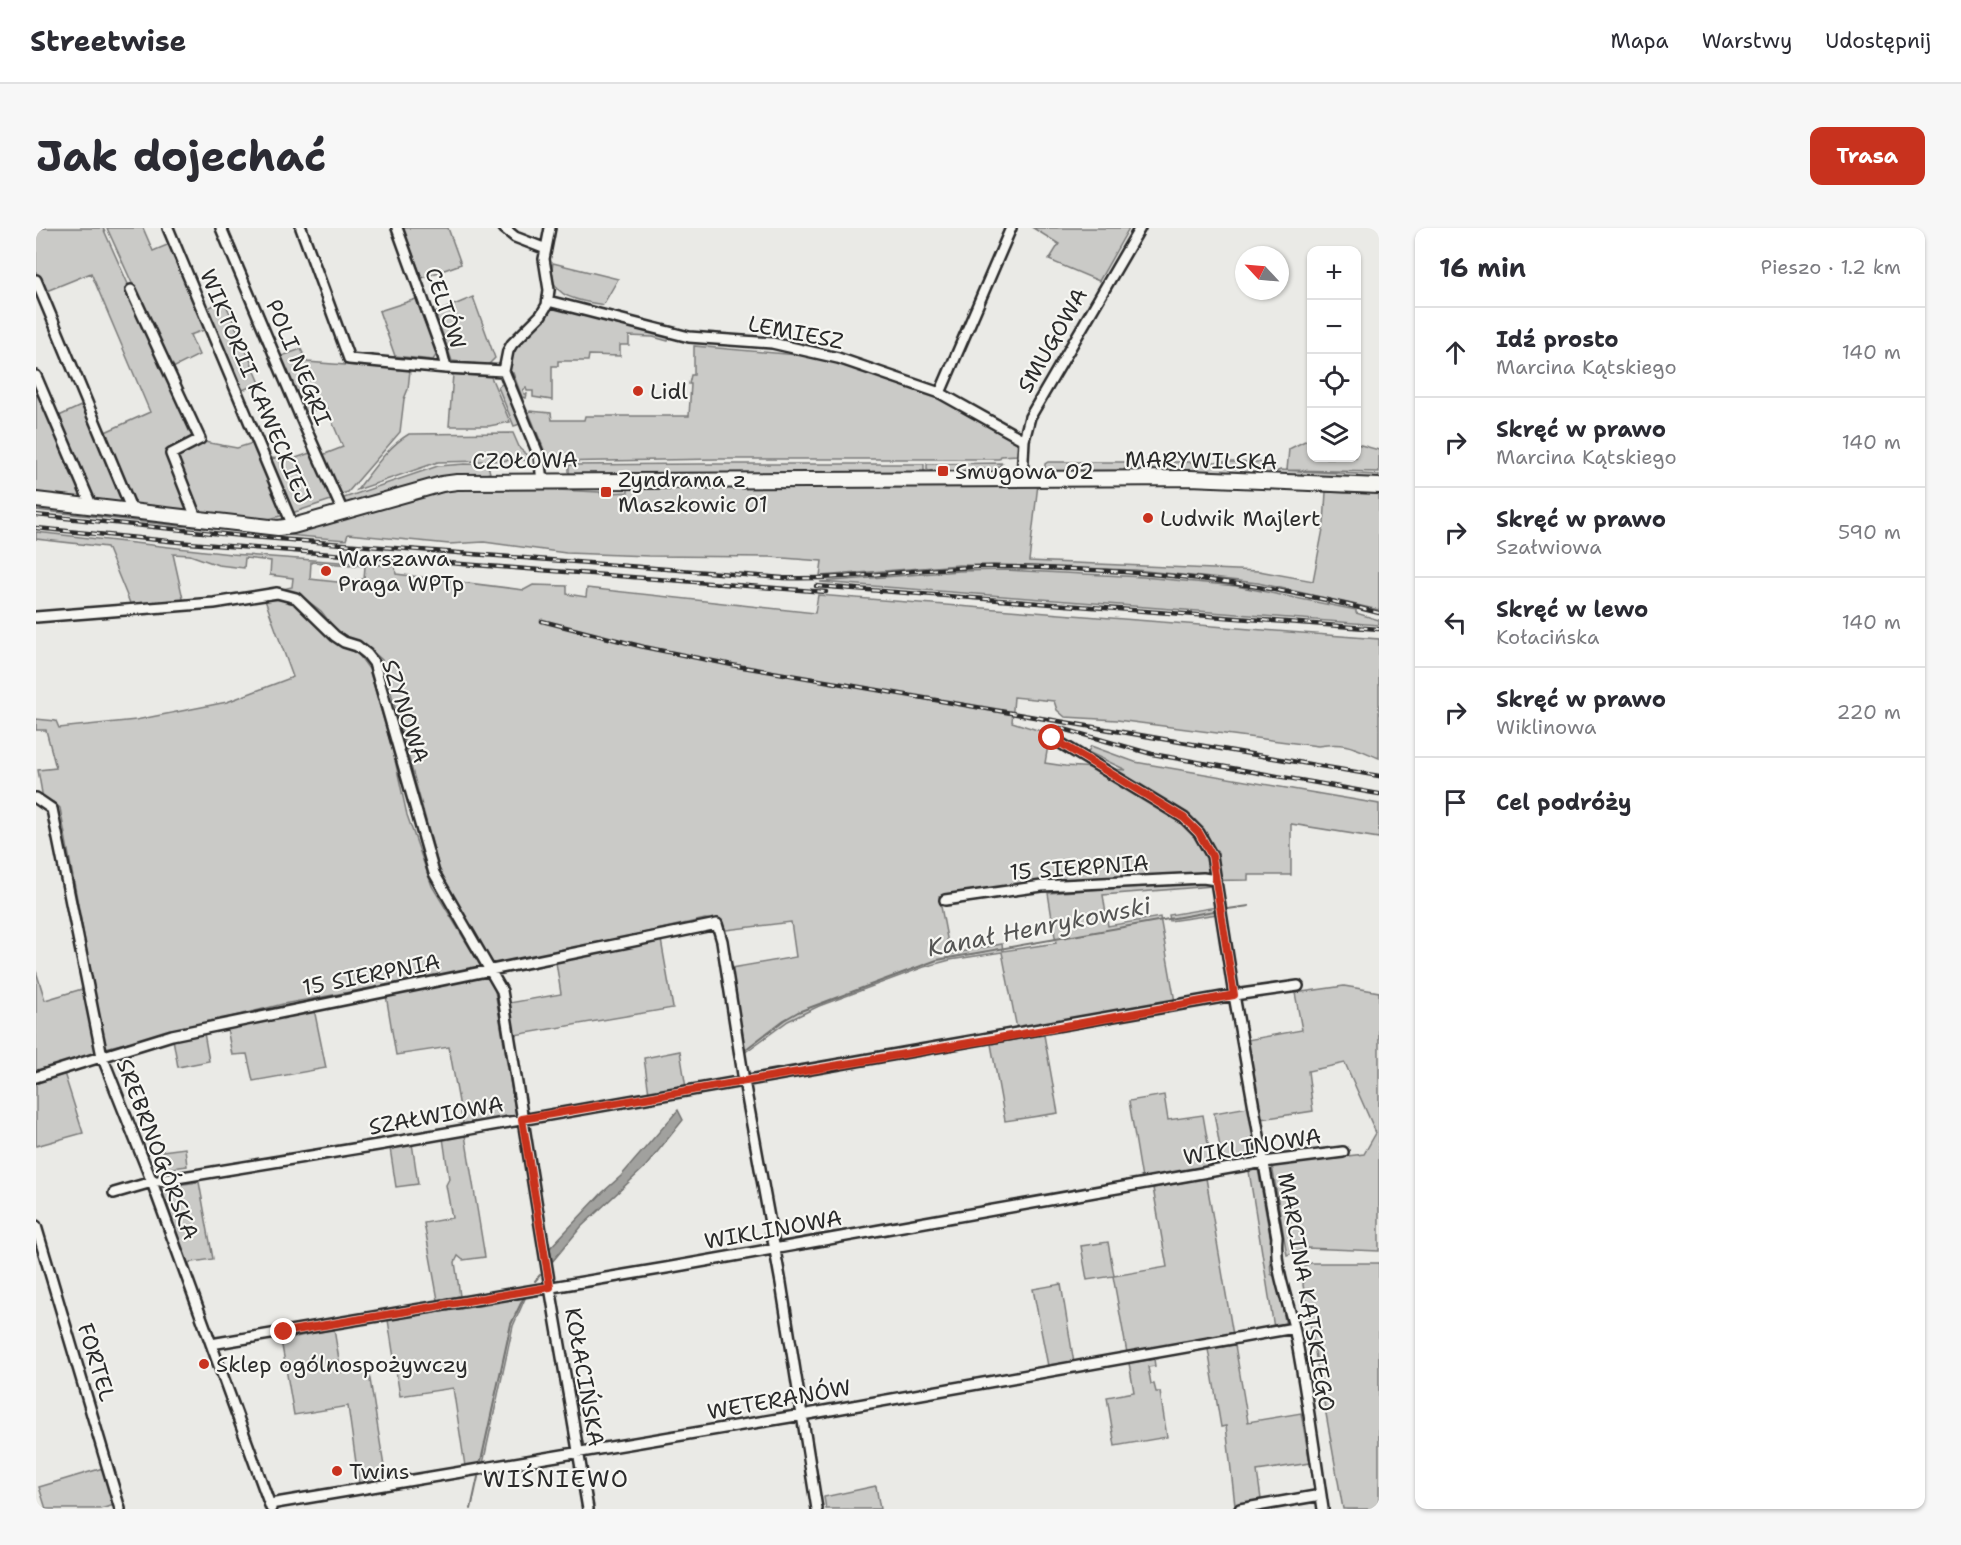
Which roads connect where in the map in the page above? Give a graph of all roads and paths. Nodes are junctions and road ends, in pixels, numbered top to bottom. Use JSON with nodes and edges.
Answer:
{"nodes":[{"id":1,"x":168,"y":228,"type":"edge"},
{"id":2,"x":221,"y":228,"type":"edge"},
{"id":3,"x":301,"y":228,"type":"edge"},
{"id":4,"x":397,"y":228,"type":"edge"},
{"id":5,"x":504,"y":228,"type":"edge"},
{"id":6,"x":550,"y":228,"type":"edge"},
{"id":7,"x":1011,"y":228,"type":"edge"},
{"id":8,"x":1140,"y":228,"type":"edge"},
{"id":9,"x":546,"y":249,"type":"junction"},
{"id":10,"x":36,"y":280,"type":"edge"},
{"id":11,"x":131,"y":290,"type":"dead end"},
{"id":12,"x":548,"y":301,"type":"junction"},
{"id":13,"x":446,"y":368,"type":"junction"},
{"id":14,"x":504,"y":371,"type":"junction"},
{"id":15,"x":36,"y":376,"type":"edge"},
{"id":16,"x":940,"y":393,"type":"junction"},
{"id":17,"x":1024,"y":440,"type":"junction"},
{"id":18,"x":1022,"y":479,"type":"junction"},
{"id":19,"x":542,"y":481,"type":"junction"},
{"id":20,"x":1379,"y":486,"type":"edge"},
{"id":21,"x":36,"y":500,"type":"edge"},
{"id":22,"x":92,"y":507,"type":"junction"},
{"id":23,"x":343,"y":512,"type":"junction"},
{"id":24,"x":133,"y":513,"type":"junction"},
{"id":25,"x":197,"y":520,"type":"junction"},
{"id":26,"x":293,"y":526,"type":"junction"},
{"id":27,"x":36,"y":617,"type":"edge"},
{"id":28,"x":1052,"y":738,"type":"dead end"},
{"id":29,"x":36,"y":798,"type":"edge"},
{"id":30,"x":36,"y":806,"type":"edge"},
{"id":31,"x":47,"y":806,"type":"junction"},
{"id":32,"x":1216,"y":880,"type":"junction"},
{"id":33,"x":945,"y":900,"type":"dead end"},
{"id":34,"x":490,"y":971,"type":"junction"},
{"id":35,"x":1298,"y":986,"type":"dead end"},
{"id":36,"x":1234,"y":995,"type":"junction"},
{"id":37,"x":102,"y":1056,"type":"junction"},
{"id":38,"x":36,"y":1077,"type":"edge"},
{"id":39,"x":744,"y":1081,"type":"junction"},
{"id":40,"x":522,"y":1119,"type":"junction"},
{"id":41,"x":1343,"y":1152,"type":"dead end"},
{"id":42,"x":1264,"y":1162,"type":"junction"},
{"id":43,"x":152,"y":1182,"type":"junction"},
{"id":44,"x":114,"y":1193,"type":"dead end"},
{"id":45,"x":36,"y":1226,"type":"edge"},
{"id":46,"x":775,"y":1248,"type":"junction"},
{"id":47,"x":550,"y":1287,"type":"junction"},
{"id":48,"x":1294,"y":1328,"type":"junction"},
{"id":49,"x":211,"y":1344,"type":"junction"},
{"id":50,"x":802,"y":1415,"type":"junction"},
{"id":51,"x":578,"y":1452,"type":"junction"},
{"id":52,"x":1321,"y":1495,"type":"junction"},
{"id":53,"x":271,"y":1506,"type":"edge"},
{"id":54,"x":120,"y":1509,"type":"edge"},
{"id":55,"x":588,"y":1509,"type":"edge"},
{"id":56,"x":817,"y":1509,"type":"edge"},
{"id":57,"x":1240,"y":1509,"type":"edge"},
{"id":58,"x":1323,"y":1509,"type":"edge"}],
"edges":[{"from":1,"to":26,"type":"street","name":"WIKTORII KAWECKIEJ"},
{"from":2,"to":23,"type":"street","name":"POLI NEGRI"},
{"from":3,"to":13,"type":"street"},
{"from":4,"to":13,"type":"street","name":"CELTÓW"},
{"from":5,"to":9,"type":"street"},
{"from":6,"to":9,"type":"street"},
{"from":7,"to":16,"type":"street"},
{"from":8,"to":17,"type":"street","name":"SMUGOWA"},
{"from":9,"to":12,"type":"street"},
{"from":10,"to":24,"type":"street"},
{"from":11,"to":25,"type":"street"},
{"from":12,"to":14,"type":"street"},
{"from":12,"to":16,"type":"street","name":"LEMIESZ"},
{"from":13,"to":14,"type":"street"},
{"from":14,"to":19,"type":"street"},
{"from":15,"to":22,"type":"street"},
{"from":16,"to":17,"type":"street","name":"LEMIESZ"},
{"from":17,"to":18,"type":"street","name":"SMUGOWA"},
{"from":18,"to":19,"type":"street","name":"CZOŁOWA"},
{"from":18,"to":20,"type":"street","name":"MARYWILSKA"},
{"from":19,"to":23,"type":"street","name":"CZOŁOWA"},
{"from":21,"to":22,"type":"street","name":"CZOŁOWA"},
{"from":22,"to":24,"type":"street","name":"CZOŁOWA"},
{"from":23,"to":26,"type":"street","name":"CZOŁOWA"},
{"from":24,"to":25,"type":"street","name":"CZOŁOWA"},
{"from":25,"to":26,"type":"street","name":"CZOŁOWA"},
{"from":27,"to":34,"type":"street","name":"SZYNOWA"},
{"from":28,"to":32,"type":"street","name":"MARCINA KĄTSKIEGO"},
{"from":29,"to":31,"type":"street"},
{"from":30,"to":31,"type":"street"},
{"from":31,"to":37,"type":"street","name":"SREBRNOGÓRSKA"},
{"from":32,"to":33,"type":"street","name":"15 SIERPNIA"},
{"from":32,"to":36,"type":"street","name":"MARCINA KĄTSKIEGO"},
{"from":34,"to":37,"type":"street","name":"15 SIERPNIA"},
{"from":34,"to":39,"type":"street","name":"15 SIERPNIA"},
{"from":34,"to":40,"type":"street","name":"KOŁACIŃSKA"},
{"from":35,"to":36,"type":"street","name":"SZAŁWIOWA"},
{"from":36,"to":39,"type":"street","name":"SZAŁWIOWA"},
{"from":36,"to":42,"type":"street","name":"MARCINA KĄTSKIEGO"},
{"from":37,"to":38,"type":"street","name":"15 SIERPNIA"},
{"from":37,"to":43,"type":"street","name":"SREBRNOGÓRSKA"},
{"from":39,"to":40,"type":"street","name":"SZAŁWIOWA"},
{"from":39,"to":46,"type":"street"},
{"from":40,"to":43,"type":"street","name":"SZAŁWIOWA"},
{"from":40,"to":47,"type":"street","name":"KOŁACIŃSKA"},
{"from":41,"to":42,"type":"street","name":"WIKLINOWA"},
{"from":42,"to":46,"type":"street","name":"WIKLINOWA"},
{"from":42,"to":48,"type":"street","name":"MARCINA KĄTSKIEGO"},
{"from":43,"to":44,"type":"street","name":"SZAŁWIOWA"},
{"from":43,"to":49,"type":"street","name":"SREBRNOGÓRSKA"},
{"from":45,"to":54,"type":"street","name":"FORTEL"},
{"from":46,"to":47,"type":"street","name":"WIKLINOWA"},
{"from":46,"to":50,"type":"street"},
{"from":47,"to":49,"type":"street","name":"WIKLINOWA"},
{"from":47,"to":51,"type":"street","name":"KOŁACIŃSKA"},
{"from":48,"to":50,"type":"street","name":"WETERANÓW"},
{"from":48,"to":52,"type":"street","name":"MARCINA KĄTSKIEGO"},
{"from":49,"to":53,"type":"street","name":"SREBRNOGÓRSKA"},
{"from":50,"to":51,"type":"street","name":"WETERANÓW"},
{"from":50,"to":56,"type":"street"},
{"from":51,"to":53,"type":"street","name":"WETERANÓW"},
{"from":51,"to":55,"type":"street","name":"KOŁACIŃSKA"},
{"from":52,"to":57,"type":"street"},
{"from":52,"to":58,"type":"street","name":"MARCINA KĄTSKIEGO"}]}
